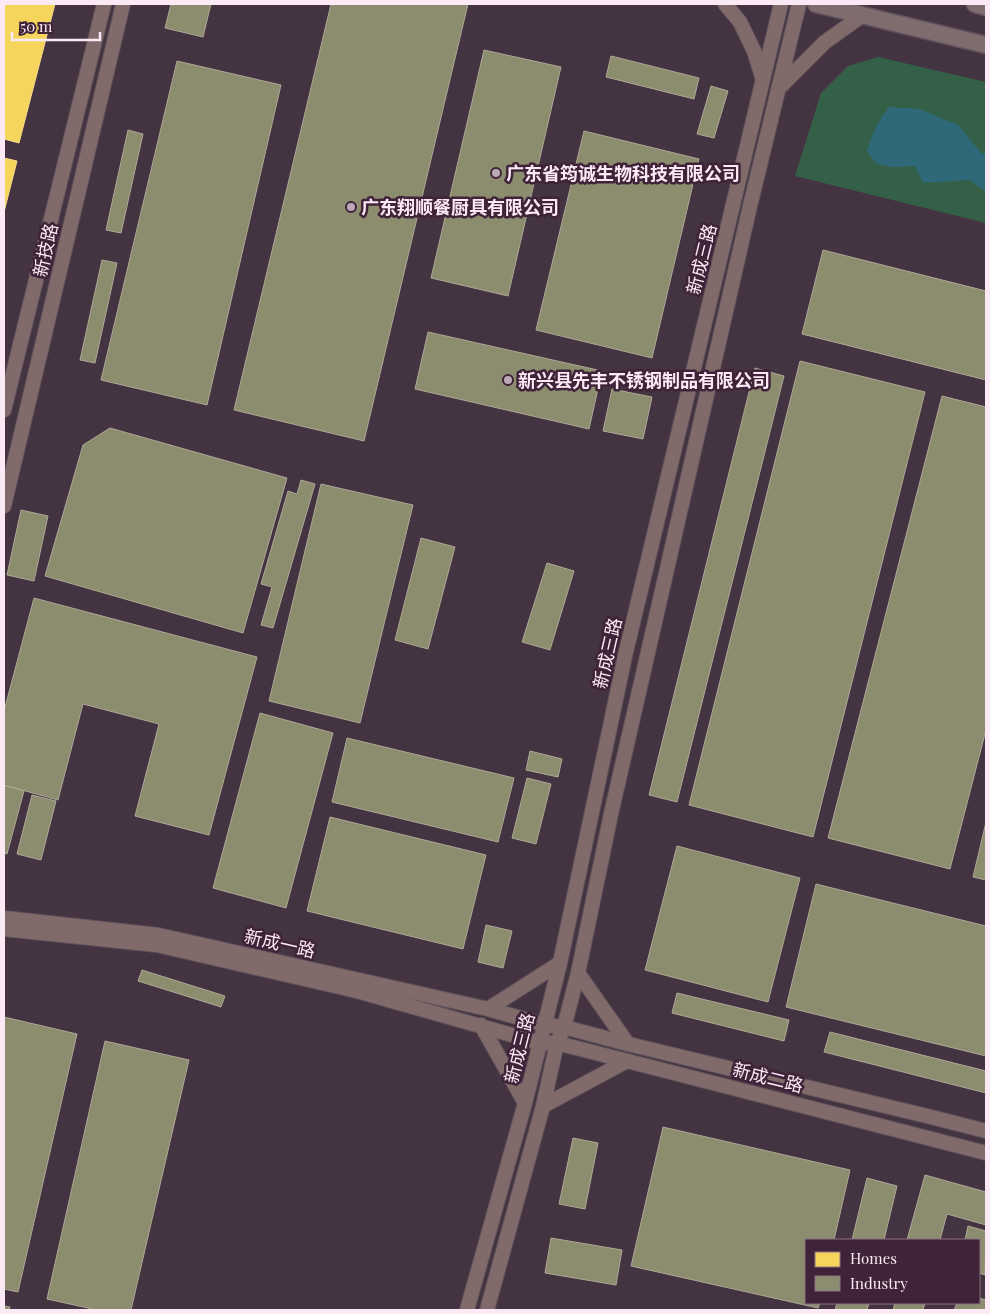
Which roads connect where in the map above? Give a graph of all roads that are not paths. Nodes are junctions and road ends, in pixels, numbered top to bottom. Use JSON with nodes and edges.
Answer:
{"nodes":[{"id":1,"x":104,"y":4,"type":"edge"},
{"id":2,"x":123,"y":4,"type":"edge"},
{"id":3,"x":724,"y":4,"type":"edge"},
{"id":4,"x":781,"y":4,"type":"edge"},
{"id":5,"x":798,"y":4,"type":"edge"},
{"id":6,"x":816,"y":4,"type":"edge"},
{"id":7,"x":974,"y":4,"type":"edge"},
{"id":8,"x":986,"y":7,"type":"edge"},
{"id":9,"x":863,"y":15,"type":"junction"},
{"id":10,"x":986,"y":45,"type":"edge"},
{"id":11,"x":763,"y":81,"type":"junction"},
{"id":12,"x":777,"y":90,"type":"junction"},
{"id":13,"x":4,"y":410,"type":"edge"},
{"id":14,"x":4,"y":506,"type":"edge"},
{"id":15,"x":4,"y":918,"type":"edge"},
{"id":16,"x":4,"y":929,"type":"edge"},
{"id":17,"x":560,"y":963,"type":"junction"},
{"id":18,"x":578,"y":973,"type":"junction"},
{"id":19,"x":488,"y":1009,"type":"junction"},
{"id":20,"x":481,"y":1025,"type":"junction"},
{"id":21,"x":545,"y":1025,"type":"junction"},
{"id":22,"x":564,"y":1027,"type":"junction"},
{"id":23,"x":540,"y":1043,"type":"junction"},
{"id":24,"x":557,"y":1043,"type":"junction"},
{"id":25,"x":628,"y":1044,"type":"junction"},
{"id":26,"x":625,"y":1062,"type":"junction"},
{"id":27,"x":525,"y":1103,"type":"junction"},
{"id":28,"x":543,"y":1106,"type":"junction"},
{"id":29,"x":986,"y":1131,"type":"edge"},
{"id":30,"x":986,"y":1153,"type":"edge"},
{"id":31,"x":467,"y":1310,"type":"edge"},
{"id":32,"x":487,"y":1310,"type":"edge"}],
"edges":[{"from":1,"to":13,"type":"street","name":"新技路"},
{"from":2,"to":14,"type":"street","name":"新技路"},
{"from":3,"to":11,"type":"street"},
{"from":4,"to":11,"type":"street","name":"新成三路"},
{"from":5,"to":12,"type":"street","name":"新成三路"},
{"from":6,"to":9,"type":"main road"},
{"from":7,"to":8,"type":"main road"},
{"from":9,"to":10,"type":"main road"},
{"from":9,"to":12,"type":"street"},
{"from":11,"to":17,"type":"street","name":"新成三路"},
{"from":12,"to":18,"type":"street","name":"新成三路"},
{"from":15,"to":19,"type":"street","name":"新成一路"},
{"from":16,"to":20,"type":"street","name":"新成一路"},
{"from":17,"to":19,"type":"street"},
{"from":17,"to":21,"type":"street","name":"新成三路"},
{"from":18,"to":22,"type":"street","name":"新成三路"},
{"from":18,"to":25,"type":"street"},
{"from":19,"to":21,"type":"street","name":"新成一路"},
{"from":20,"to":23,"type":"street","name":"新成一路"},
{"from":20,"to":27,"type":"street"},
{"from":21,"to":22,"type":"street","name":"新成二路"},
{"from":21,"to":23,"type":"street","name":"新成三路"},
{"from":22,"to":24,"type":"street","name":"新成三路"},
{"from":22,"to":25,"type":"street","name":"新成二路"},
{"from":23,"to":24,"type":"street","name":"新成二路"},
{"from":23,"to":27,"type":"street","name":"新成三路"},
{"from":24,"to":26,"type":"street","name":"新成二路"},
{"from":24,"to":28,"type":"street","name":"新成三路"},
{"from":25,"to":29,"type":"street","name":"新成二路"},
{"from":26,"to":28,"type":"street"},
{"from":26,"to":30,"type":"street","name":"新成二路"},
{"from":27,"to":31,"type":"street","name":"新成三路"},
{"from":28,"to":32,"type":"street","name":"新成三路"}]}
